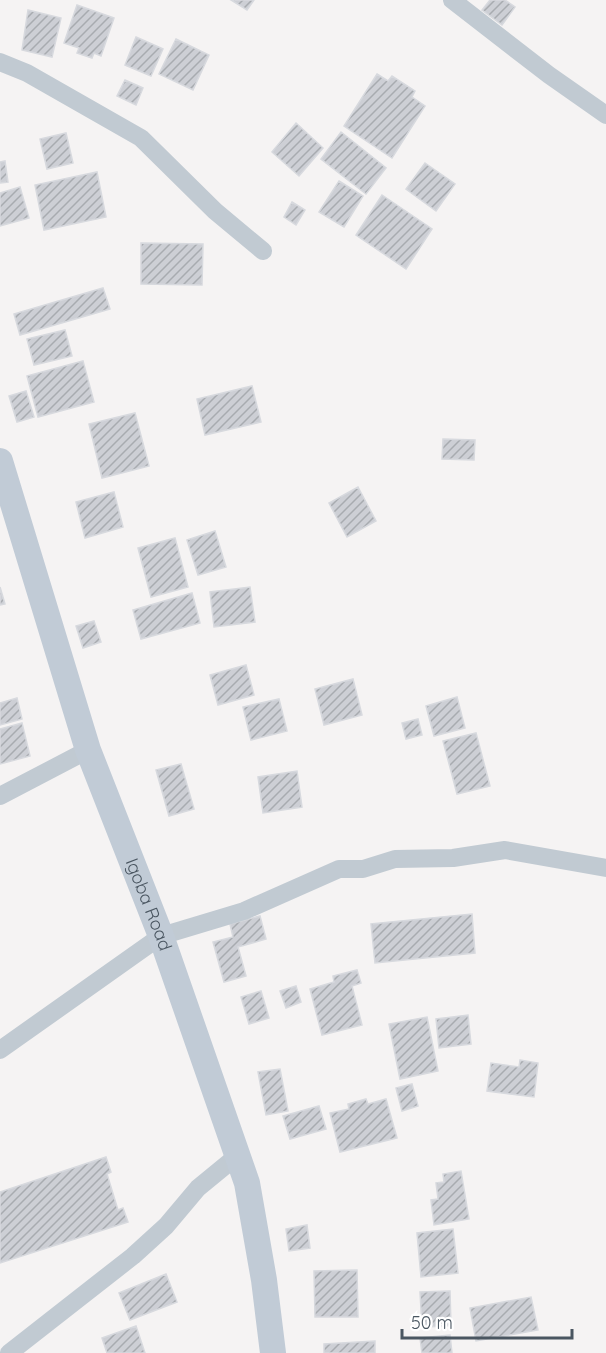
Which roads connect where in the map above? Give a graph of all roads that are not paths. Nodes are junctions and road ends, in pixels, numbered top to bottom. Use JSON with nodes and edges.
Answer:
{"nodes":[{"id":1,"x":452,"y":0,"type":"edge"},
{"id":2,"x":0,"y":62,"type":"edge"},
{"id":3,"x":606,"y":115,"type":"edge"},
{"id":4,"x":263,"y":251,"type":"dead end"},
{"id":5,"x":0,"y":461,"type":"edge"},
{"id":6,"x":4,"y":492,"type":"edge"},
{"id":7,"x":88,"y":750,"type":"junction"},
{"id":8,"x":0,"y":796,"type":"edge"},
{"id":9,"x":606,"y":868,"type":"edge"},
{"id":10,"x":161,"y":936,"type":"junction"},
{"id":11,"x":0,"y":1050,"type":"edge"},
{"id":12,"x":237,"y":1156,"type":"junction"},
{"id":13,"x":9,"y":1353,"type":"edge"},
{"id":14,"x":273,"y":1353,"type":"edge"}],
"edges":[{"from":1,"to":3,"type":"street"},
{"from":2,"to":4,"type":"street"},
{"from":5,"to":6,"type":"street","name":"Igoba Road"},
{"from":6,"to":7,"type":"street","name":"Igoba Road"},
{"from":7,"to":8,"type":"street"},
{"from":7,"to":10,"type":"street","name":"Igoba Road"},
{"from":9,"to":10,"type":"street"},
{"from":10,"to":11,"type":"street"},
{"from":10,"to":12,"type":"street","name":"Igoba Road"},
{"from":12,"to":13,"type":"street"},
{"from":12,"to":14,"type":"street","name":"Igoba Road"}]}
